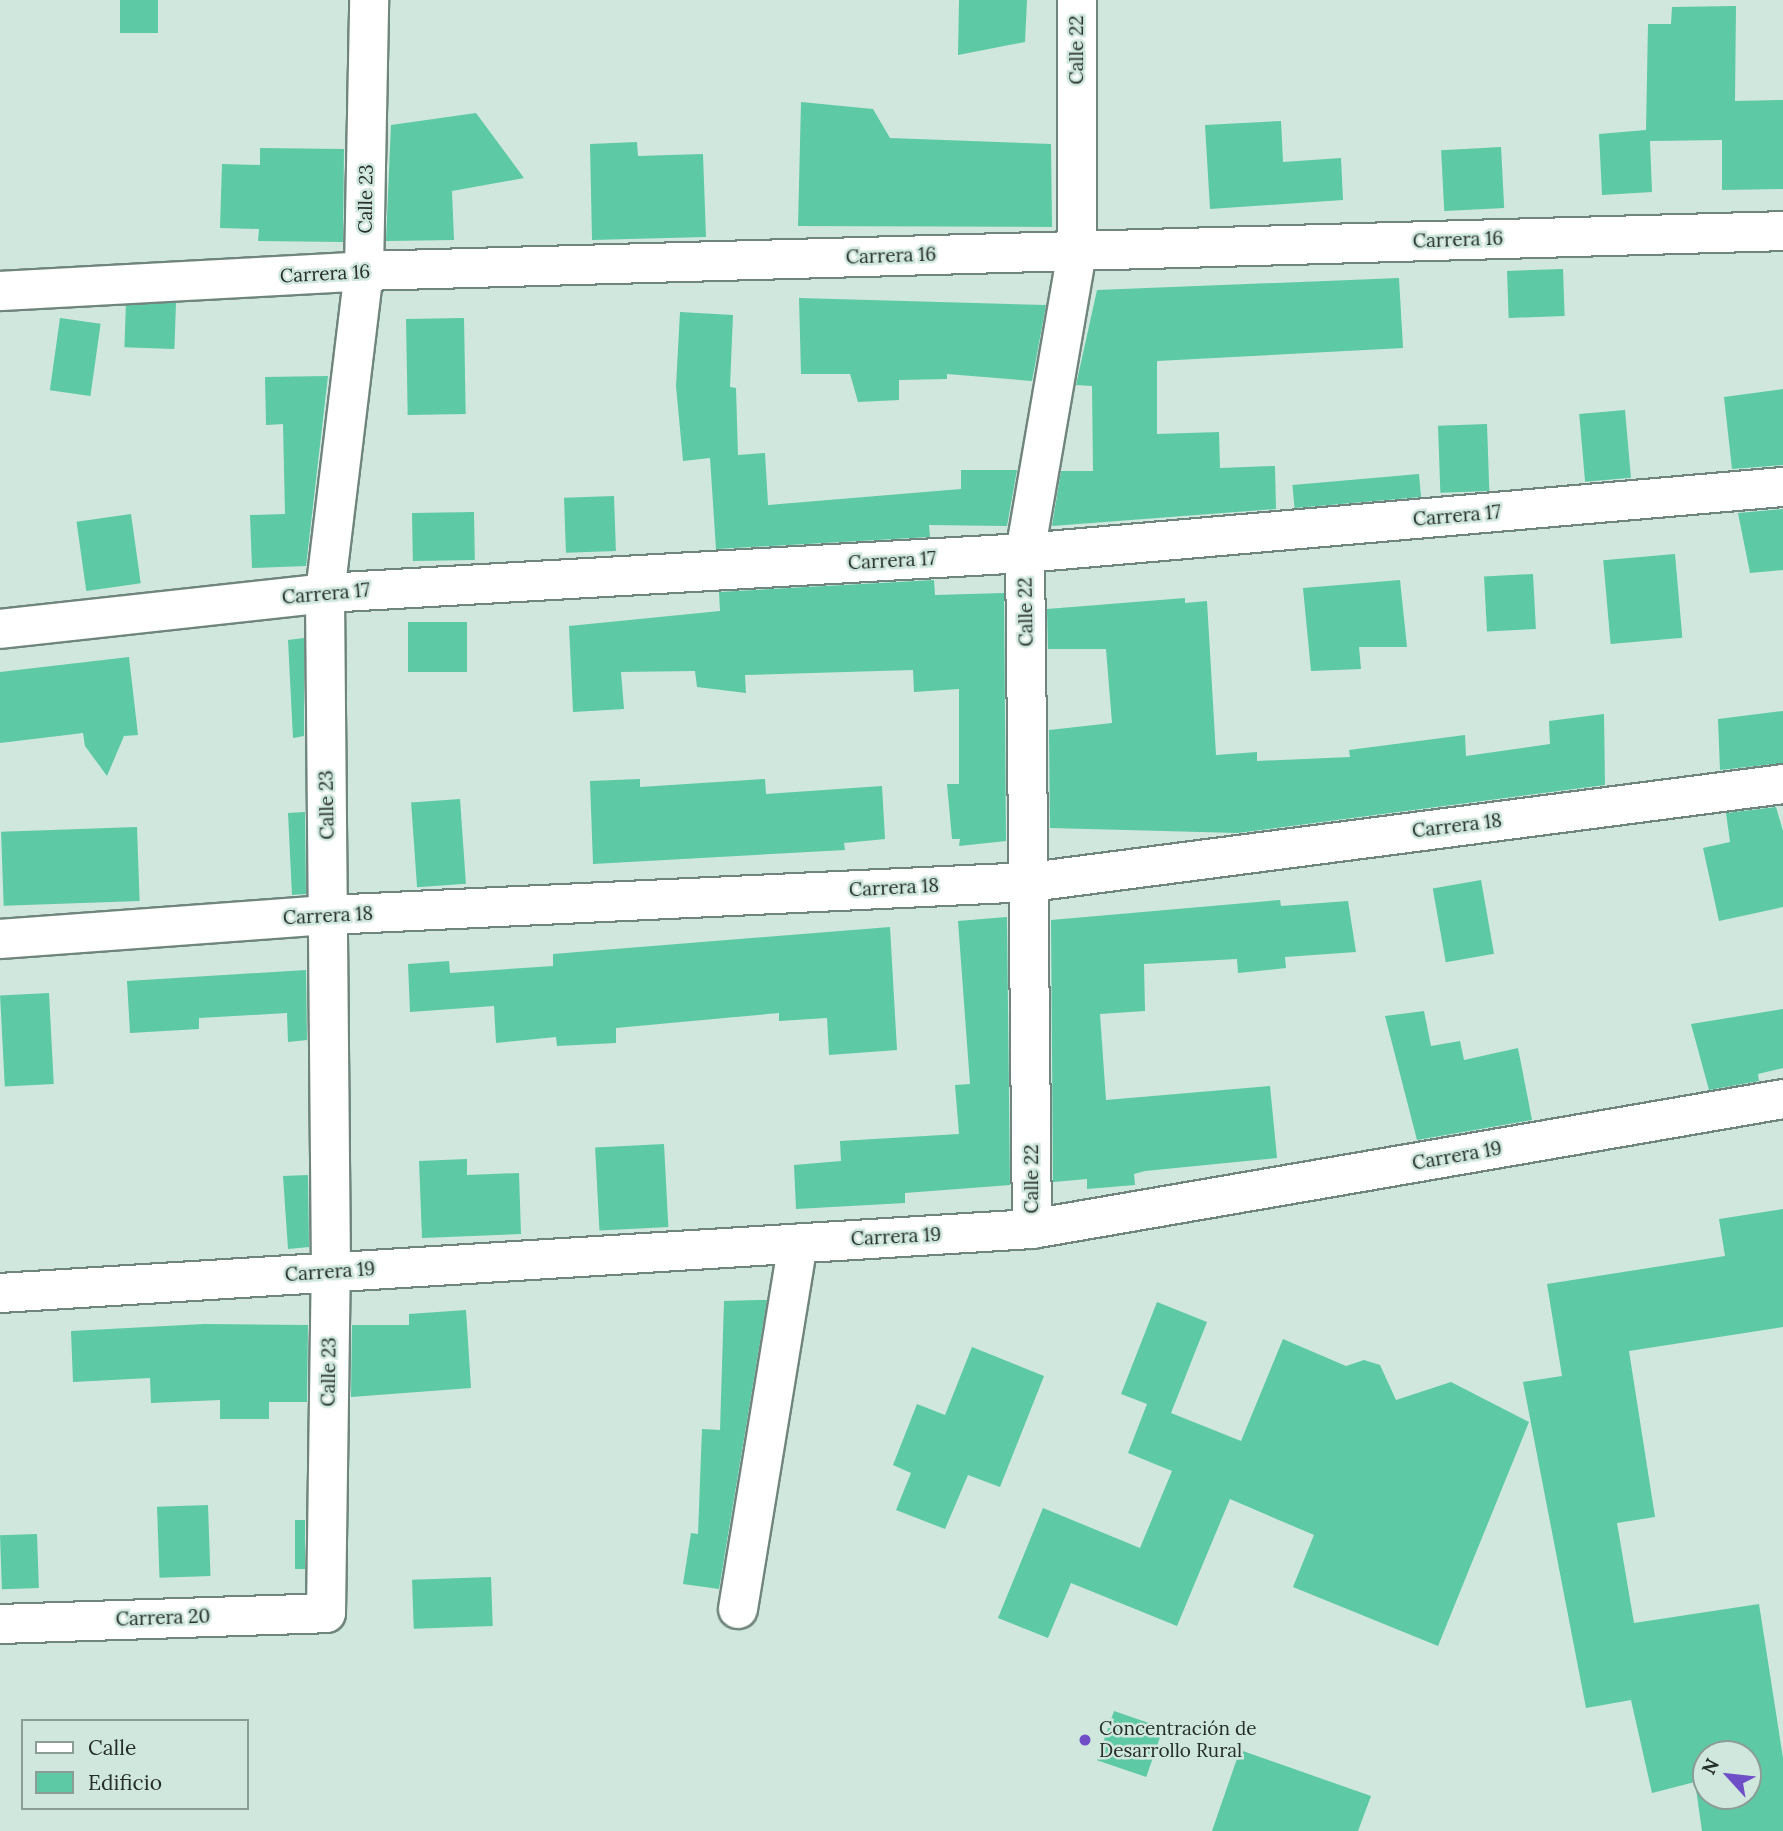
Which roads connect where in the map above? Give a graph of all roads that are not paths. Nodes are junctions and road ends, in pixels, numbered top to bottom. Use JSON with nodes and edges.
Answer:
{"nodes":[{"id":1,"x":369,"y":0,"type":"edge"},
{"id":2,"x":1077,"y":0,"type":"edge"},
{"id":3,"x":1783,"y":231,"type":"edge"},
{"id":4,"x":1077,"y":251,"type":"junction"},
{"id":5,"x":364,"y":271,"type":"junction"},
{"id":6,"x":0,"y":291,"type":"edge"},
{"id":7,"x":1783,"y":488,"type":"edge"},
{"id":8,"x":1025,"y":553,"type":"junction"},
{"id":9,"x":325,"y":593,"type":"junction"},
{"id":10,"x":0,"y":629,"type":"edge"},
{"id":11,"x":1783,"y":784,"type":"edge"},
{"id":12,"x":1031,"y":882,"type":"junction"},
{"id":13,"x":328,"y":915,"type":"junction"},
{"id":14,"x":0,"y":940,"type":"edge"},
{"id":15,"x":1783,"y":1099,"type":"edge"},
{"id":16,"x":1032,"y":1229,"type":"junction"},
{"id":17,"x":798,"y":1244,"type":"junction"},
{"id":18,"x":331,"y":1271,"type":"junction"},
{"id":19,"x":0,"y":1293,"type":"edge"},
{"id":20,"x":738,"y":1609,"type":"dead end"},
{"id":21,"x":326,"y":1613,"type":"joint"},
{"id":22,"x":0,"y":1624,"type":"edge"}],
"edges":[{"from":1,"to":5,"type":"street","name":"Calle 23"},
{"from":2,"to":4,"type":"street","name":"Calle 22"},
{"from":3,"to":4,"type":"street","name":"Carrera 16"},
{"from":4,"to":5,"type":"street","name":"Carrera 16"},
{"from":4,"to":8,"type":"street","name":"Calle 22"},
{"from":5,"to":6,"type":"street","name":"Carrera 16"},
{"from":5,"to":9,"type":"street","name":"Calle 23"},
{"from":7,"to":8,"type":"street","name":"Carrera 17"},
{"from":8,"to":9,"type":"street","name":"Carrera 17"},
{"from":8,"to":12,"type":"street","name":"Calle 22"},
{"from":9,"to":10,"type":"street","name":"Carrera 17"},
{"from":9,"to":13,"type":"street","name":"Calle 23"},
{"from":11,"to":12,"type":"street","name":"Carrera 18"},
{"from":12,"to":13,"type":"street","name":"Carrera 18"},
{"from":12,"to":16,"type":"street","name":"Calle 22"},
{"from":13,"to":14,"type":"street","name":"Carrera 18"},
{"from":13,"to":18,"type":"street","name":"Calle 23"},
{"from":15,"to":16,"type":"street","name":"Carrera 19"},
{"from":16,"to":17,"type":"street","name":"Carrera 19"},
{"from":17,"to":18,"type":"street","name":"Carrera 19"},
{"from":17,"to":20,"type":"street"},
{"from":18,"to":19,"type":"street","name":"Carrera 19"},
{"from":18,"to":21,"type":"street","name":"Calle 23"},
{"from":21,"to":22,"type":"street","name":"Carrera 20"}]}
